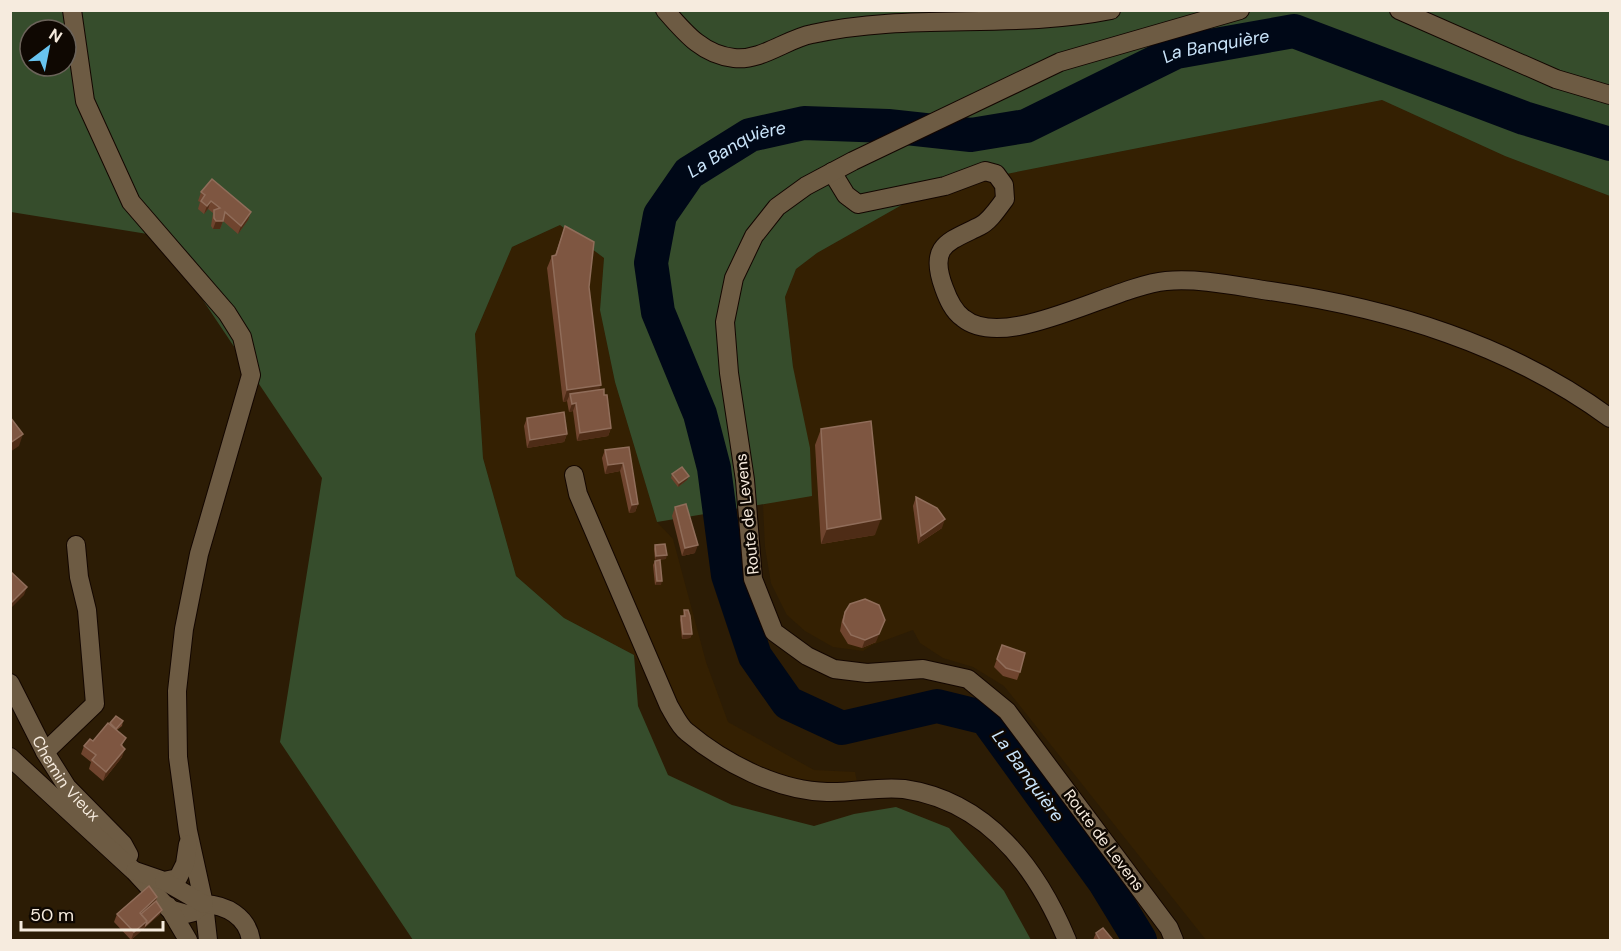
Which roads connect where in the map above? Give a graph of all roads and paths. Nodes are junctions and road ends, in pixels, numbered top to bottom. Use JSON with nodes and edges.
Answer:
{"nodes":[{"id":1,"x":72,"y":10,"type":"edge"},
{"id":2,"x":665,"y":10,"type":"edge"},
{"id":3,"x":1111,"y":10,"type":"edge"},
{"id":4,"x":1240,"y":10,"type":"edge"},
{"id":5,"x":1400,"y":10,"type":"edge"},
{"id":6,"x":1611,"y":95,"type":"edge"},
{"id":7,"x":832,"y":172,"type":"junction"},
{"id":8,"x":1611,"y":418,"type":"edge"},
{"id":9,"x":574,"y":475,"type":"dead end"},
{"id":10,"x":76,"y":545,"type":"dead end"},
{"id":11,"x":10,"y":683,"type":"edge"},
{"id":12,"x":45,"y":752,"type":"junction"},
{"id":13,"x":10,"y":757,"type":"edge"},
{"id":14,"x":188,"y":831,"type":"junction"},
{"id":15,"x":129,"y":867,"type":"junction"},
{"id":16,"x":172,"y":881,"type":"junction"},
{"id":17,"x":204,"y":904,"type":"junction"},
{"id":18,"x":169,"y":909,"type":"junction"},
{"id":19,"x":189,"y":940,"type":"edge"},
{"id":20,"x":208,"y":940,"type":"edge"},
{"id":21,"x":251,"y":940,"type":"edge"},
{"id":22,"x":1067,"y":940,"type":"edge"},
{"id":23,"x":1174,"y":940,"type":"edge"}],
"edges":[{"from":1,"to":14,"type":"street"},
{"from":2,"to":3,"type":"street"},
{"from":4,"to":7,"type":"street","name":"Route de Levens"},
{"from":5,"to":6,"type":"street"},
{"from":7,"to":8,"type":"street"},
{"from":7,"to":23,"type":"street","name":"Route de Levens"},
{"from":9,"to":22,"type":"street"},
{"from":10,"to":12,"type":"street"},
{"from":11,"to":12,"type":"street","name":"Chemin Vieux"},
{"from":12,"to":15,"type":"street","name":"Chemin Vieux"},
{"from":13,"to":15,"type":"street"},
{"from":14,"to":16,"type":"street"},
{"from":14,"to":17,"type":"street"},
{"from":15,"to":16,"type":"street"},
{"from":15,"to":18,"type":"street"},
{"from":16,"to":17,"type":"street"},
{"from":16,"to":18,"type":"street"},
{"from":17,"to":18,"type":"street"},
{"from":17,"to":20,"type":"street"},
{"from":17,"to":21,"type":"street"},
{"from":18,"to":19,"type":"street"}]}
